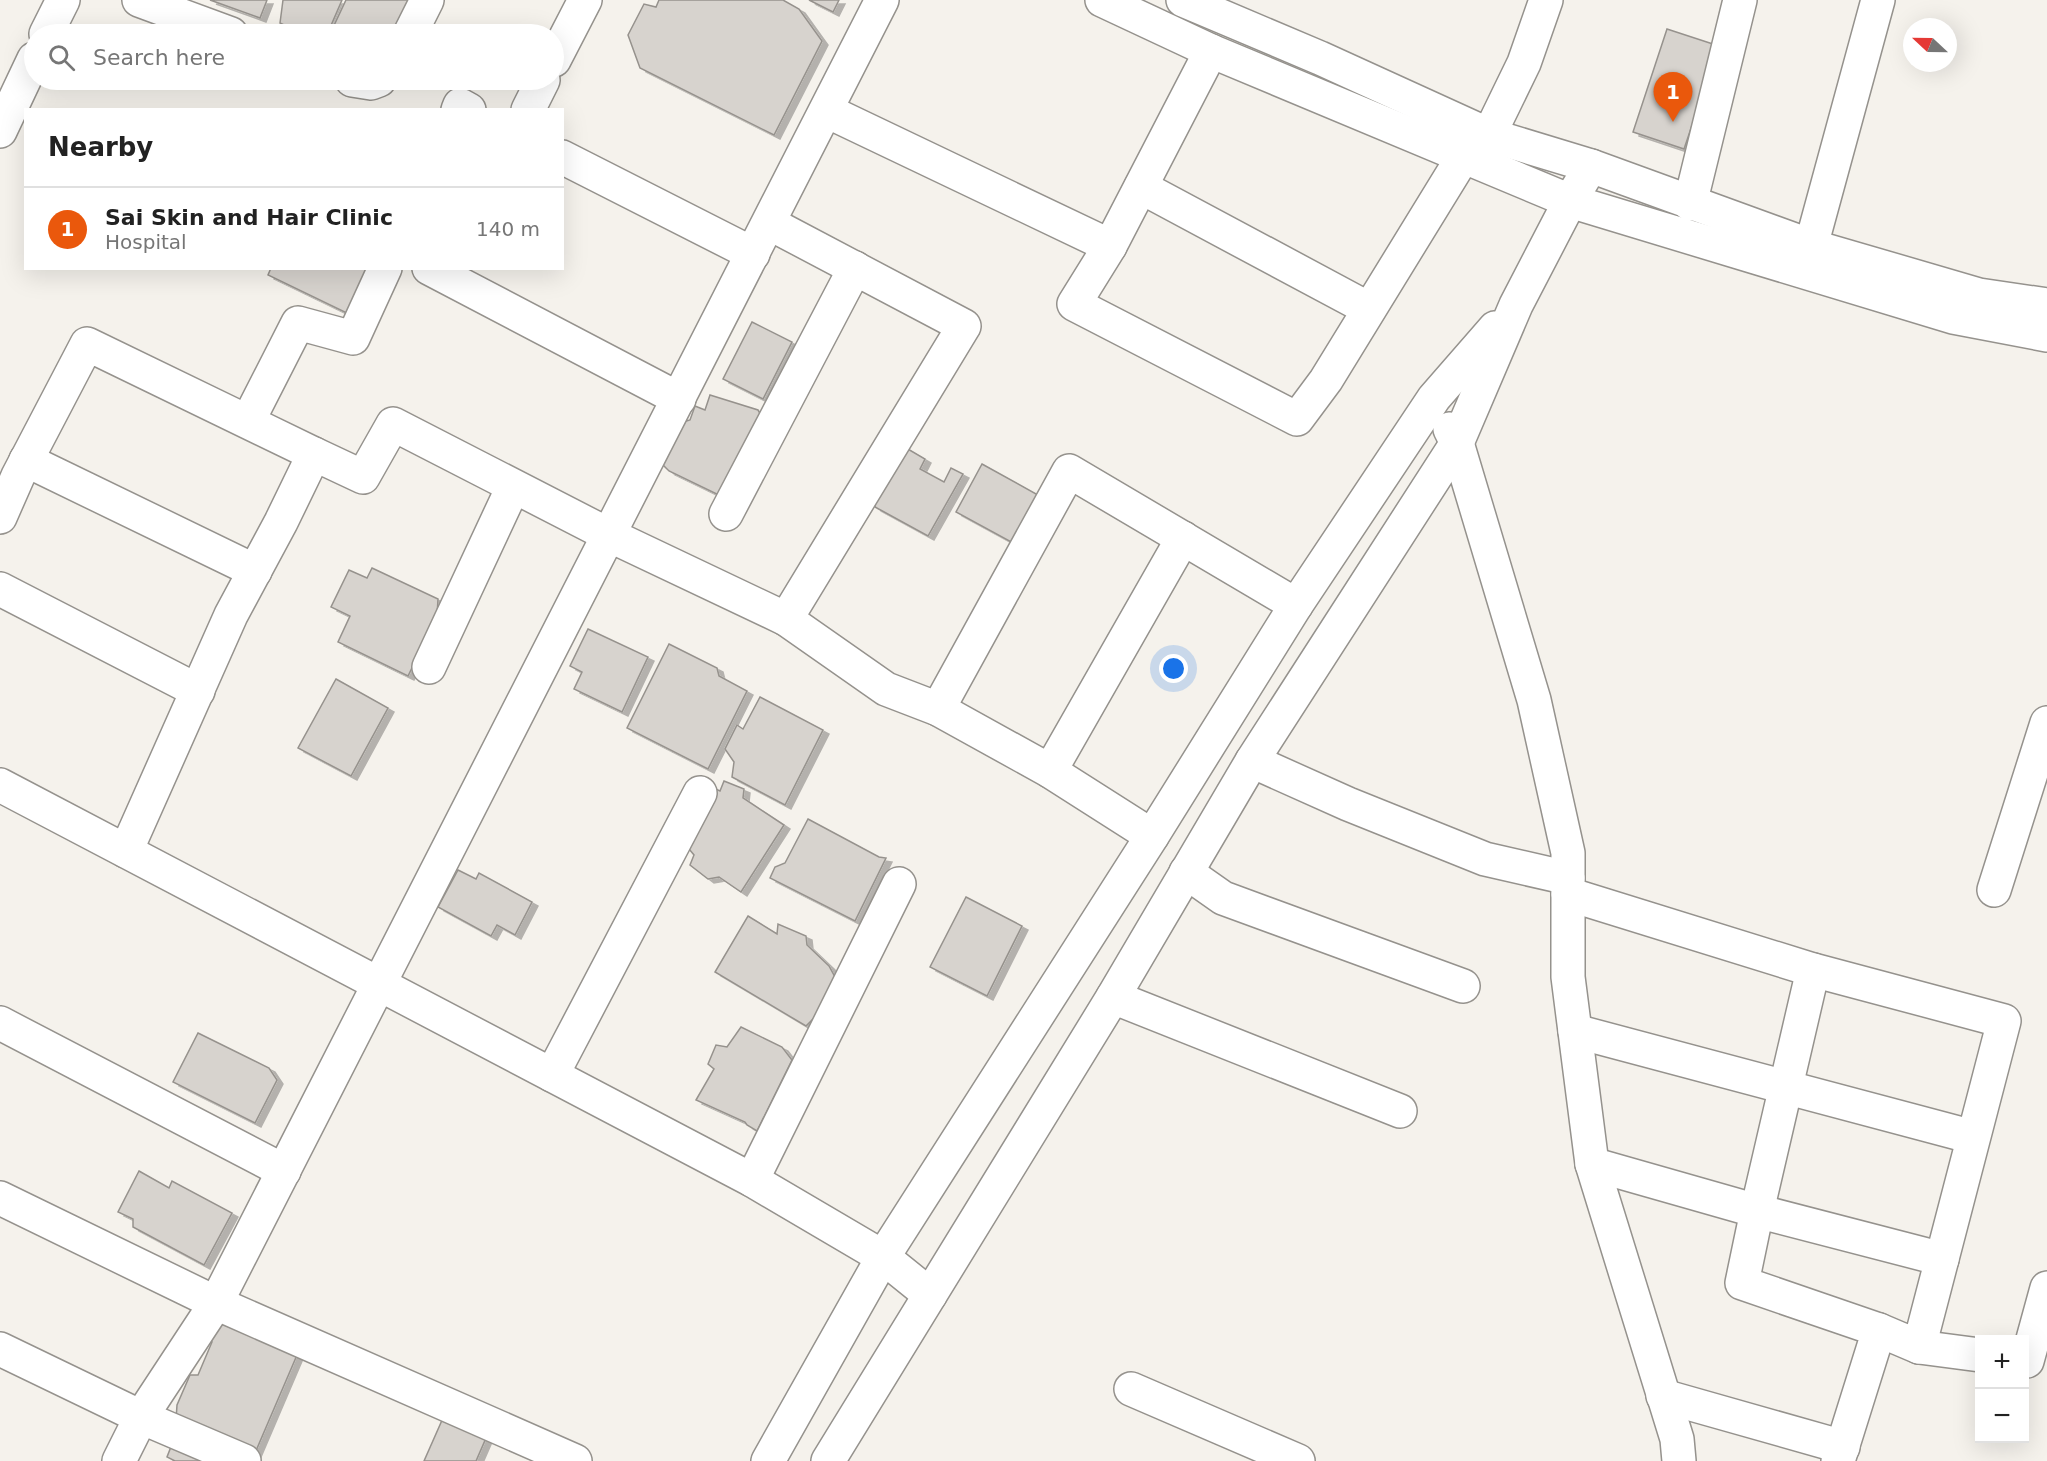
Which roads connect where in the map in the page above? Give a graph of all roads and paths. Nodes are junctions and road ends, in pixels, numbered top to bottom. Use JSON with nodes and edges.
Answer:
{"nodes":[{"id":1,"x":63,"y":0,"type":"edge"},
{"id":2,"x":139,"y":0,"type":"edge"},
{"id":3,"x":427,"y":0,"type":"edge"},
{"id":4,"x":585,"y":0,"type":"edge"},
{"id":5,"x":882,"y":0,"type":"edge"},
{"id":6,"x":1102,"y":0,"type":"edge"},
{"id":7,"x":1183,"y":0,"type":"edge"},
{"id":8,"x":1546,"y":0,"type":"edge"},
{"id":9,"x":1740,"y":0,"type":"edge"},
{"id":10,"x":1878,"y":0,"type":"edge"},
{"id":11,"x":51,"y":24,"type":"edge"},
{"id":12,"x":204,"y":24,"type":"edge"},
{"id":13,"x":415,"y":24,"type":"edge"},
{"id":14,"x":564,"y":41,"type":"edge"},
{"id":15,"x":1211,"y":51,"type":"junction"},
{"id":16,"x":27,"y":90,"type":"edge"},
{"id":17,"x":538,"y":90,"type":"edge"},
{"id":18,"x":24,"y":105,"type":"edge"},
{"id":19,"x":529,"y":108,"type":"edge"},
{"id":20,"x":827,"y":111,"type":"junction"},
{"id":21,"x":0,"y":131,"type":"edge"},
{"id":22,"x":1489,"y":135,"type":"junction"},
{"id":23,"x":1463,"y":157,"type":"junction"},
{"id":24,"x":564,"y":158,"type":"edge"},
{"id":25,"x":1591,"y":166,"type":"junction"},
{"id":26,"x":1141,"y":187,"type":"junction"},
{"id":27,"x":1570,"y":201,"type":"junction"},
{"id":28,"x":1690,"y":204,"type":"junction"},
{"id":29,"x":769,"y":223,"type":"junction"},
{"id":30,"x":1110,"y":246,"type":"junction"},
{"id":31,"x":1811,"y":246,"type":"junction"},
{"id":32,"x":753,"y":254,"type":"junction"},
{"id":33,"x":855,"y":268,"type":"junction"},
{"id":34,"x":384,"y":270,"type":"edge"},
{"id":35,"x":433,"y":270,"type":"edge"},
{"id":36,"x":1515,"y":305,"type":"junction"},
{"id":37,"x":2047,"y":305,"type":"edge"},
{"id":38,"x":1369,"y":309,"type":"junction"},
{"id":39,"x":2047,"y":335,"type":"edge"},
{"id":40,"x":1434,"y":398,"type":"junction"},
{"id":41,"x":679,"y":399,"type":"junction"},
{"id":42,"x":248,"y":422,"type":"junction"},
{"id":43,"x":1457,"y":442,"type":"junction"},
{"id":44,"x":314,"y":454,"type":"junction"},
{"id":45,"x":26,"y":460,"type":"junction"},
{"id":46,"x":513,"y":487,"type":"junction"},
{"id":47,"x":726,"y":514,"type":"dead end"},
{"id":48,"x":0,"y":517,"type":"edge"},
{"id":49,"x":609,"y":535,"type":"junction"},
{"id":50,"x":1183,"y":538,"type":"junction"},
{"id":51,"x":255,"y":571,"type":"junction"},
{"id":52,"x":0,"y":589,"type":"edge"},
{"id":53,"x":1296,"y":605,"type":"junction"},
{"id":54,"x":786,"y":619,"type":"junction"},
{"id":55,"x":429,"y":667,"type":"dead end"},
{"id":56,"x":198,"y":691,"type":"junction"},
{"id":57,"x":938,"y":709,"type":"junction"},
{"id":58,"x":2047,"y":723,"type":"edge"},
{"id":59,"x":1252,"y":761,"type":"junction"},
{"id":60,"x":1050,"y":771,"type":"junction"},
{"id":61,"x":0,"y":785,"type":"edge"},
{"id":62,"x":700,"y":793,"type":"dead end"},
{"id":63,"x":1152,"y":836,"type":"junction"},
{"id":64,"x":126,"y":851,"type":"junction"},
{"id":65,"x":1186,"y":872,"type":"junction"},
{"id":66,"x":899,"y":884,"type":"dead end"},
{"id":67,"x":1568,"y":886,"type":"junction"},
{"id":68,"x":1994,"y":890,"type":"dead end"},
{"id":69,"x":1813,"y":970,"type":"junction"},
{"id":70,"x":379,"y":984,"type":"junction"},
{"id":71,"x":1463,"y":986,"type":"dead end"},
{"id":72,"x":1113,"y":997,"type":"junction"},
{"id":73,"x":0,"y":1023,"type":"edge"},
{"id":74,"x":1575,"y":1031,"type":"junction"},
{"id":75,"x":552,"y":1075,"type":"junction"},
{"id":76,"x":1785,"y":1087,"type":"junction"},
{"id":77,"x":1400,"y":1111,"type":"dead end"},
{"id":78,"x":1973,"y":1137,"type":"junction"},
{"id":79,"x":1592,"y":1164,"type":"junction"},
{"id":80,"x":284,"y":1171,"type":"junction"},
{"id":81,"x":752,"y":1180,"type":"junction"},
{"id":82,"x":0,"y":1198,"type":"edge"},
{"id":83,"x":1757,"y":1211,"type":"junction"},
{"id":84,"x":883,"y":1257,"type":"junction"},
{"id":85,"x":1942,"y":1259,"type":"junction"},
{"id":86,"x":2047,"y":1288,"type":"edge"},
{"id":87,"x":930,"y":1295,"type":"junction"},
{"id":88,"x":216,"y":1304,"type":"junction"},
{"id":89,"x":1879,"y":1330,"type":"junction"},
{"id":90,"x":1919,"y":1347,"type":"junction"},
{"id":91,"x":0,"y":1349,"type":"edge"},
{"id":92,"x":1975,"y":1354,"type":"edge"},
{"id":93,"x":2029,"y":1354,"type":"edge"},
{"id":94,"x":1131,"y":1389,"type":"dead end"},
{"id":95,"x":1663,"y":1396,"type":"junction"},
{"id":96,"x":141,"y":1418,"type":"junction"},
{"id":97,"x":1840,"y":1454,"type":"edge"},
{"id":98,"x":119,"y":1461,"type":"edge"},
{"id":99,"x":244,"y":1461,"type":"edge"},
{"id":100,"x":575,"y":1461,"type":"edge"},
{"id":101,"x":768,"y":1461,"type":"edge"},
{"id":102,"x":828,"y":1461,"type":"edge"},
{"id":103,"x":1298,"y":1461,"type":"edge"},
{"id":104,"x":1679,"y":1461,"type":"edge"}],
"edges":[{"from":1,"to":11,"type":"street"},
{"from":2,"to":12,"type":"street"},
{"from":3,"to":13,"type":"street"},
{"from":4,"to":14,"type":"street"},
{"from":5,"to":20,"type":"street"},
{"from":6,"to":15,"type":"street"},
{"from":7,"to":22,"type":"street"},
{"from":8,"to":22,"type":"street"},
{"from":9,"to":28,"type":"street"},
{"from":10,"to":31,"type":"street"},
{"from":15,"to":23,"type":"street"},
{"from":15,"to":26,"type":"street"},
{"from":16,"to":18,"type":"street"},
{"from":17,"to":19,"type":"street"},
{"from":18,"to":21,"type":"street"},
{"from":20,"to":29,"type":"street"},
{"from":20,"to":30,"type":"street"},
{"from":22,"to":25,"type":"street"},
{"from":23,"to":27,"type":"street"},
{"from":23,"to":38,"type":"street"},
{"from":24,"to":32,"type":"street"},
{"from":25,"to":27,"type":"street"},
{"from":25,"to":28,"type":"street"},
{"from":26,"to":30,"type":"street"},
{"from":26,"to":38,"type":"street"},
{"from":27,"to":36,"type":"street"},
{"from":27,"to":39,"type":"street"},
{"from":28,"to":31,"type":"street"},
{"from":29,"to":32,"type":"street"},
{"from":29,"to":33,"type":"street"},
{"from":30,"to":38,"type":"street"},
{"from":31,"to":37,"type":"street"},
{"from":32,"to":41,"type":"street"},
{"from":33,"to":47,"type":"street"},
{"from":33,"to":54,"type":"street"},
{"from":34,"to":42,"type":"street"},
{"from":35,"to":41,"type":"street"},
{"from":36,"to":40,"type":"street"},
{"from":36,"to":43,"type":"street"},
{"from":40,"to":43,"type":"street"},
{"from":40,"to":53,"type":"street"},
{"from":41,"to":49,"type":"street"},
{"from":42,"to":44,"type":"street"},
{"from":42,"to":45,"type":"street"},
{"from":43,"to":59,"type":"street"},
{"from":43,"to":67,"type":"street"},
{"from":44,"to":46,"type":"street"},
{"from":44,"to":51,"type":"street"},
{"from":45,"to":48,"type":"street"},
{"from":45,"to":51,"type":"street"},
{"from":46,"to":49,"type":"street"},
{"from":46,"to":55,"type":"street"},
{"from":49,"to":54,"type":"street"},
{"from":49,"to":70,"type":"street"},
{"from":50,"to":53,"type":"street"},
{"from":50,"to":57,"type":"street"},
{"from":50,"to":60,"type":"street"},
{"from":51,"to":56,"type":"street"},
{"from":52,"to":56,"type":"street"},
{"from":53,"to":63,"type":"street"},
{"from":54,"to":57,"type":"street"},
{"from":56,"to":64,"type":"street"},
{"from":57,"to":60,"type":"street"},
{"from":58,"to":68,"type":"street"},
{"from":59,"to":65,"type":"street"},
{"from":59,"to":67,"type":"street"},
{"from":60,"to":63,"type":"street"},
{"from":61,"to":64,"type":"street"},
{"from":62,"to":75,"type":"street"},
{"from":63,"to":84,"type":"street"},
{"from":64,"to":70,"type":"street"},
{"from":65,"to":71,"type":"street"},
{"from":65,"to":72,"type":"street"},
{"from":66,"to":81,"type":"street"},
{"from":67,"to":69,"type":"street"},
{"from":67,"to":74,"type":"street"},
{"from":69,"to":76,"type":"street"},
{"from":69,"to":78,"type":"street"},
{"from":70,"to":75,"type":"street"},
{"from":70,"to":80,"type":"street"},
{"from":72,"to":77,"type":"street"},
{"from":72,"to":87,"type":"street"},
{"from":73,"to":80,"type":"street"},
{"from":74,"to":76,"type":"street"},
{"from":74,"to":79,"type":"street"},
{"from":75,"to":81,"type":"street"},
{"from":76,"to":78,"type":"street"},
{"from":76,"to":83,"type":"street"},
{"from":78,"to":85,"type":"street"},
{"from":79,"to":83,"type":"street"},
{"from":79,"to":95,"type":"street"},
{"from":80,"to":88,"type":"street"},
{"from":81,"to":84,"type":"street"},
{"from":82,"to":88,"type":"street"},
{"from":83,"to":85,"type":"street"},
{"from":83,"to":89,"type":"street"},
{"from":84,"to":87,"type":"street"},
{"from":84,"to":101,"type":"street"},
{"from":85,"to":90,"type":"street"},
{"from":86,"to":93,"type":"street"},
{"from":87,"to":102,"type":"street"},
{"from":88,"to":96,"type":"street"},
{"from":88,"to":100,"type":"street"},
{"from":89,"to":90,"type":"street"},
{"from":89,"to":97,"type":"street"},
{"from":90,"to":92,"type":"street"},
{"from":91,"to":96,"type":"street"},
{"from":94,"to":103,"type":"street"},
{"from":95,"to":97,"type":"street"},
{"from":95,"to":104,"type":"street"},
{"from":96,"to":98,"type":"street"},
{"from":96,"to":99,"type":"street"}]}
